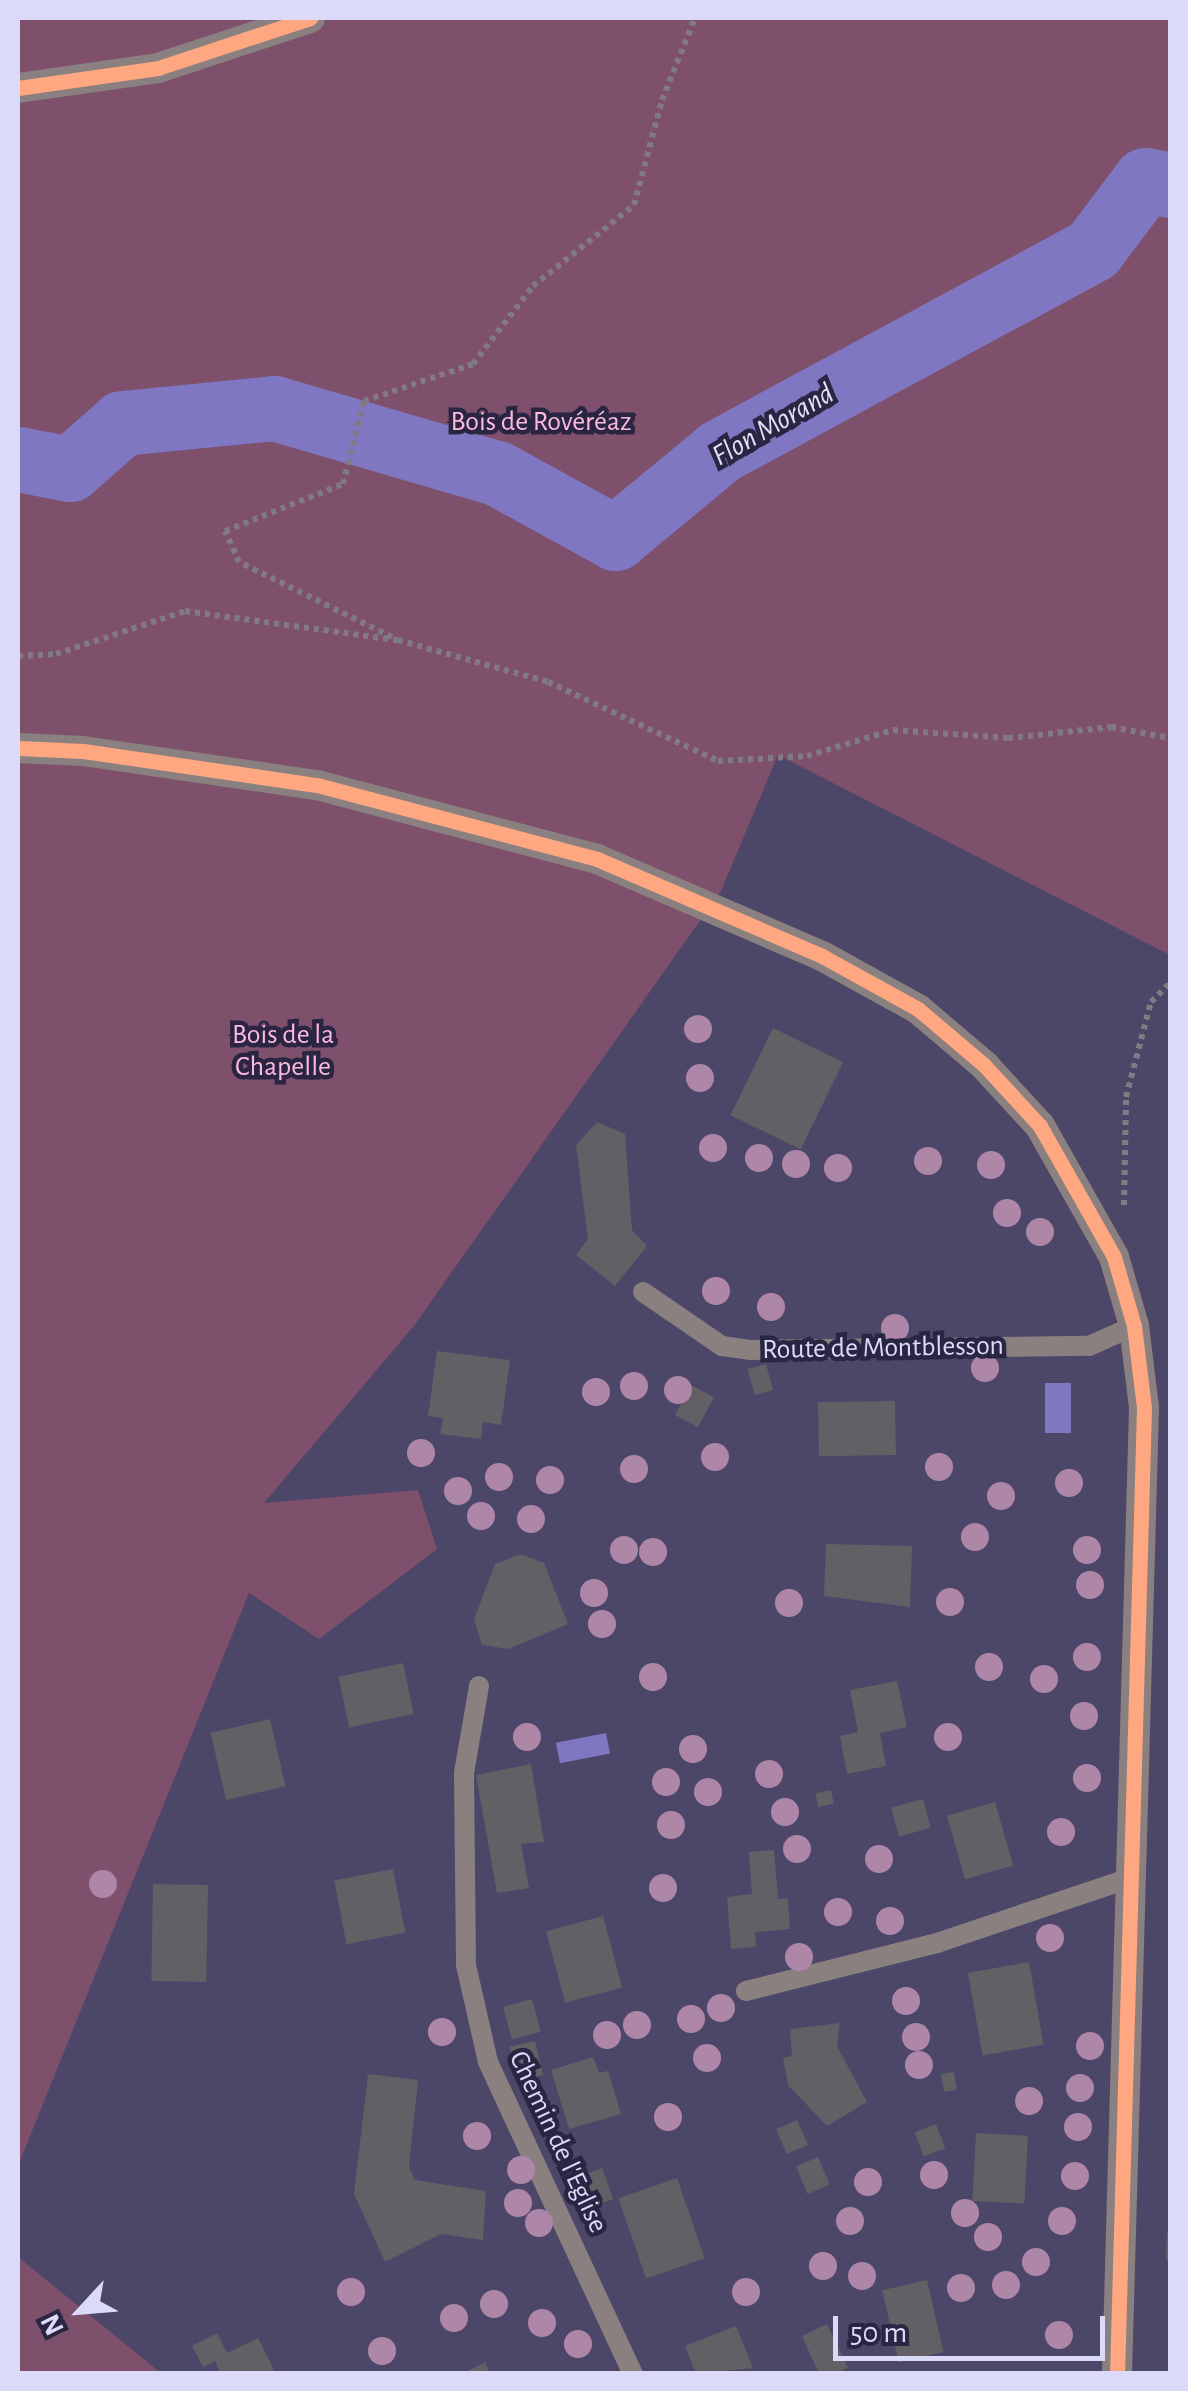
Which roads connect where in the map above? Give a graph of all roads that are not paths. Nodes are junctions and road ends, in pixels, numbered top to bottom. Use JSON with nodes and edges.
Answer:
{"nodes":[{"id":1,"x":310,"y":18,"type":"edge"},
{"id":2,"x":18,"y":88,"type":"edge"},
{"id":3,"x":18,"y":748,"type":"edge"},
{"id":4,"x":643,"y":1292,"type":"dead end"},
{"id":5,"x":1134,"y":1326,"type":"junction"},
{"id":6,"x":479,"y":1686,"type":"dead end"},
{"id":7,"x":1130,"y":1878,"type":"junction"},
{"id":8,"x":746,"y":1991,"type":"dead end"},
{"id":9,"x":633,"y":2374,"type":"edge"},
{"id":10,"x":1117,"y":2374,"type":"edge"}],
"edges":[{"from":1,"to":2,"type":"street"},
{"from":3,"to":5,"type":"street"},
{"from":4,"to":5,"type":"lane","name":"Route de Montblesson"},
{"from":5,"to":7,"type":"street"},
{"from":6,"to":9,"type":"lane","name":"Chemin de l'Eglise"},
{"from":7,"to":8,"type":"lane"},
{"from":7,"to":10,"type":"street"}]}
